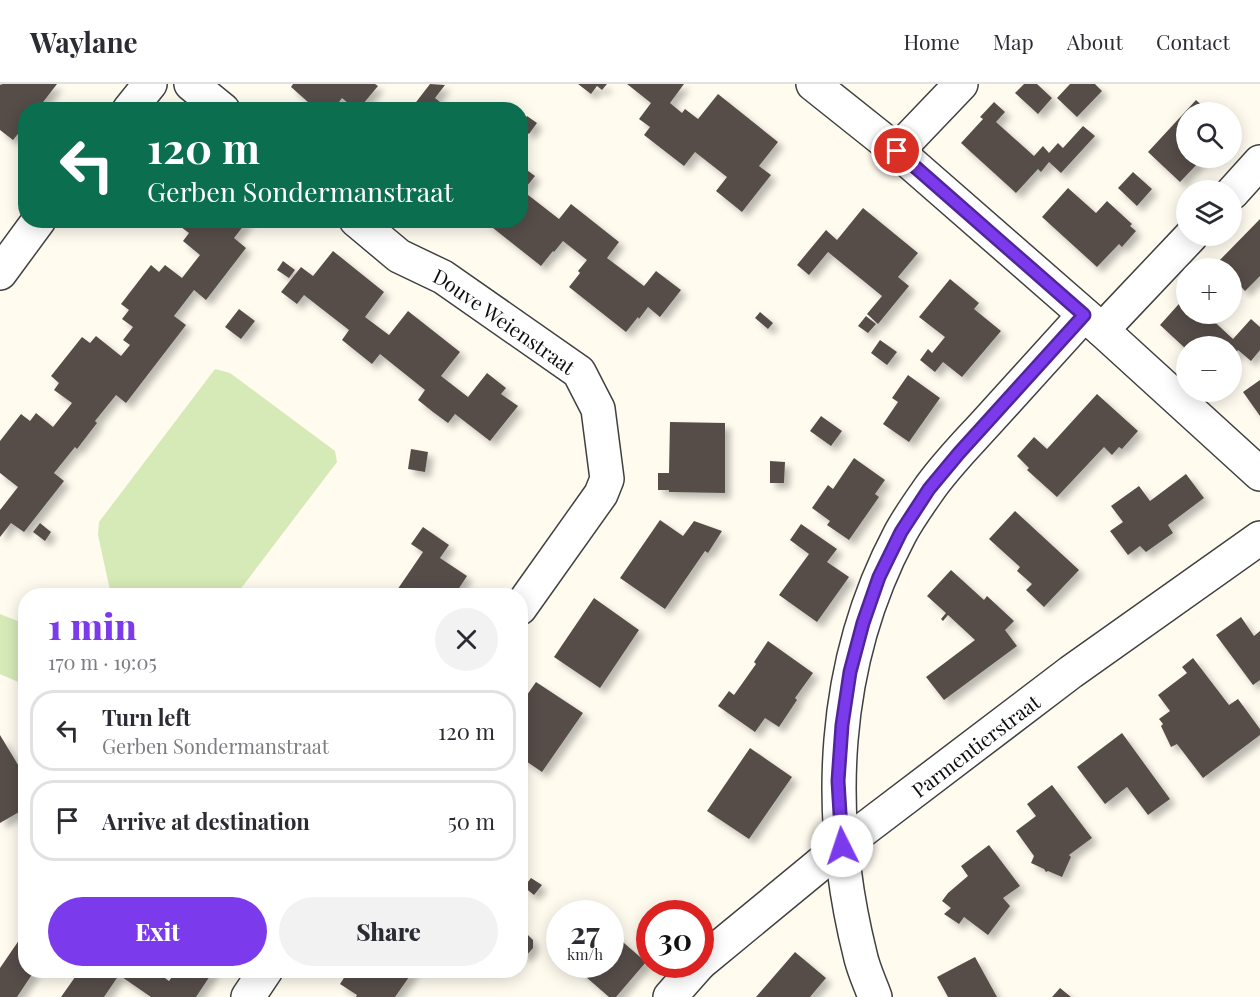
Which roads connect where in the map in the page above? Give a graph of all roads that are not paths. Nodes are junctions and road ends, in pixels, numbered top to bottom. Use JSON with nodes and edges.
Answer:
{"nodes":[{"id":1,"x":150,"y":84,"type":"edge"},
{"id":2,"x":191,"y":84,"type":"edge"},
{"id":3,"x":813,"y":84,"type":"edge"},
{"id":4,"x":961,"y":84,"type":"edge"},
{"id":5,"x":135,"y":102,"type":"edge"},
{"id":6,"x":213,"y":102,"type":"edge"},
{"id":7,"x":897,"y":151,"type":"junction"},
{"id":8,"x":1260,"y":162,"type":"edge"},
{"id":9,"x":1242,"y":182,"type":"edge"},
{"id":10,"x":33,"y":228,"type":"edge"},
{"id":11,"x":366,"y":228,"type":"edge"},
{"id":12,"x":1180,"y":246,"type":"edge"},
{"id":13,"x":0,"y":273,"type":"edge"},
{"id":14,"x":1093,"y":322,"type":"junction"},
{"id":15,"x":1260,"y":474,"type":"edge"},
{"id":16,"x":1260,"y":538,"type":"edge"},
{"id":17,"x":528,"y":597,"type":"edge"},
{"id":18,"x":842,"y":846,"type":"junction"},
{"id":19,"x":714,"y":952,"type":"edge"},
{"id":20,"x":261,"y":978,"type":"edge"},
{"id":21,"x":687,"y":978,"type":"edge"},
{"id":22,"x":248,"y":997,"type":"edge"},
{"id":23,"x":670,"y":997,"type":"edge"},
{"id":24,"x":875,"y":997,"type":"edge"}],
"edges":[{"from":1,"to":5,"type":"street"},
{"from":2,"to":6,"type":"street"},
{"from":3,"to":7,"type":"street"},
{"from":4,"to":7,"type":"street"},
{"from":7,"to":14,"type":"street"},
{"from":8,"to":9,"type":"street"},
{"from":10,"to":13,"type":"street"},
{"from":11,"to":17,"type":"street","name":"Douve Weienstraat"},
{"from":12,"to":14,"type":"street"},
{"from":14,"to":15,"type":"street"},
{"from":14,"to":18,"type":"street"},
{"from":16,"to":18,"type":"street","name":"Parmentierstraat"},
{"from":18,"to":19,"type":"street","name":"Parmentierstraat"},
{"from":18,"to":24,"type":"street"},
{"from":20,"to":22,"type":"street"},
{"from":21,"to":23,"type":"street","name":"Parmentierstraat"}]}
